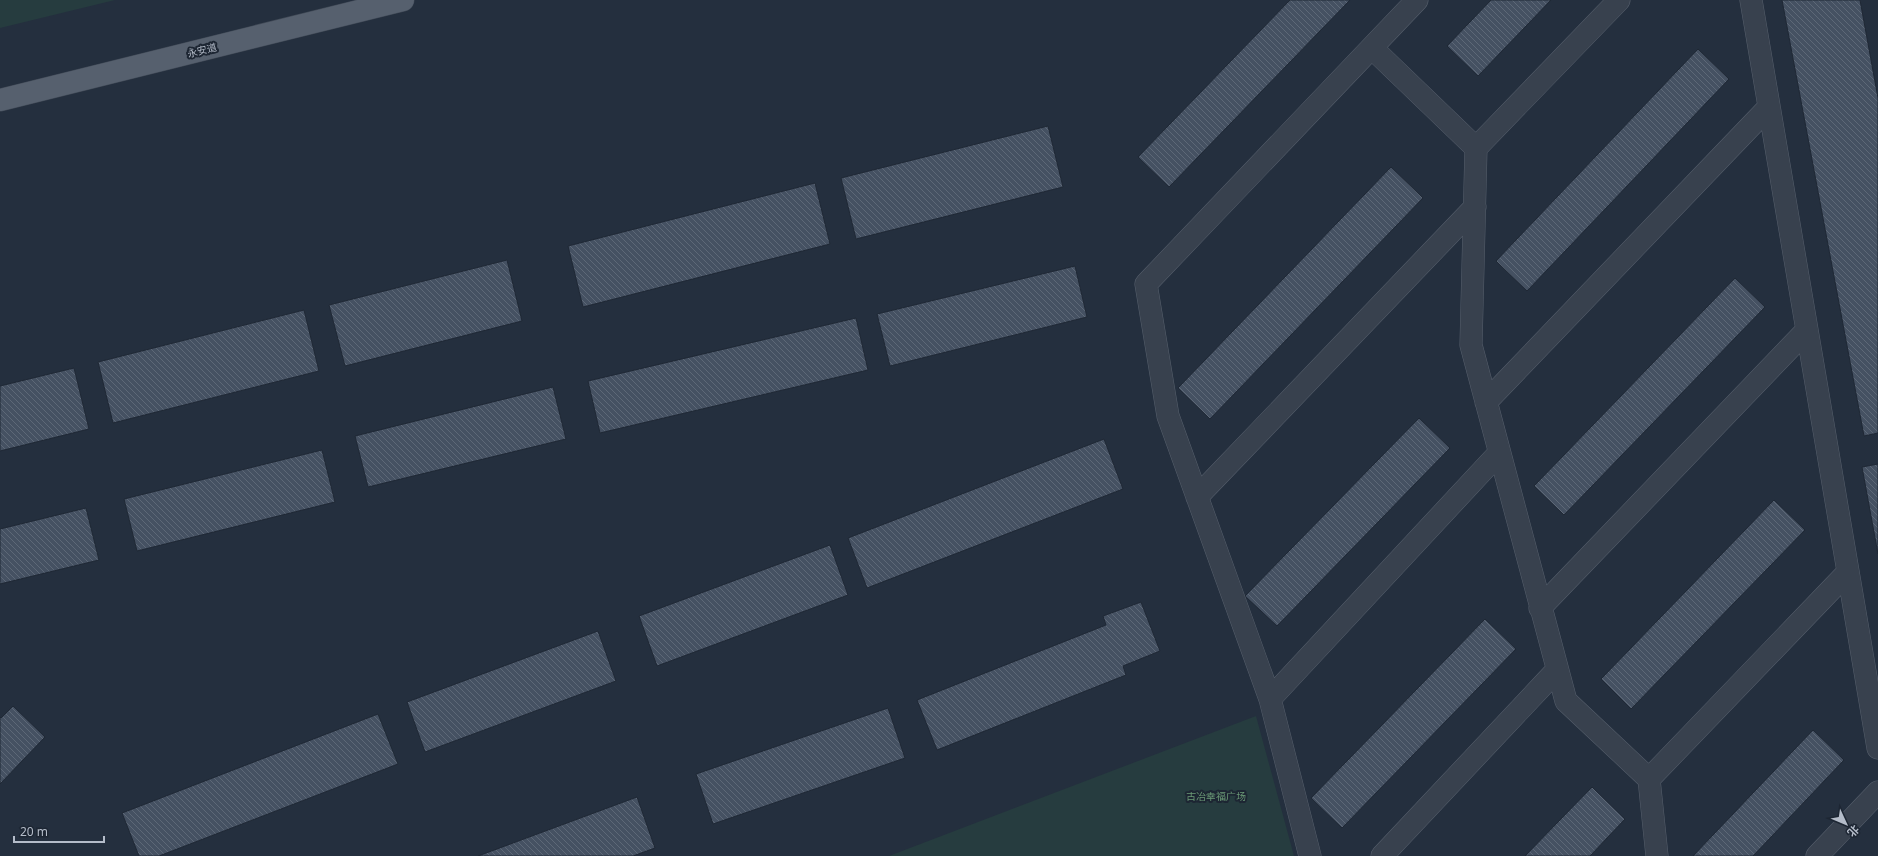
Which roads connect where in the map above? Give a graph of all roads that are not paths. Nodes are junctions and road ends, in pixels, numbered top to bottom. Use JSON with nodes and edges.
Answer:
{"nodes":[{"id":1,"x":403,"y":0,"type":"edge"},
{"id":2,"x":1417,"y":0,"type":"edge"},
{"id":3,"x":1619,"y":0,"type":"edge"},
{"id":4,"x":1750,"y":0,"type":"edge"},
{"id":5,"x":1372,"y":48,"type":"junction"},
{"id":6,"x":0,"y":100,"type":"edge"},
{"id":7,"x":1769,"y":107,"type":"junction"},
{"id":8,"x":1476,"y":148,"type":"junction"},
{"id":9,"x":1475,"y":207,"type":"junction"},
{"id":10,"x":1807,"y":330,"type":"junction"},
{"id":11,"x":1486,"y":402,"type":"junction"},
{"id":12,"x":1499,"y":453,"type":"junction"},
{"id":13,"x":1197,"y":497,"type":"junction"},
{"id":14,"x":1848,"y":572,"type":"junction"},
{"id":15,"x":1540,"y":608,"type":"junction"},
{"id":16,"x":1557,"y":670,"type":"junction"},
{"id":17,"x":1270,"y":699,"type":"junction"},
{"id":18,"x":1878,"y":748,"type":"edge"},
{"id":19,"x":1649,"y":779,"type":"junction"},
{"id":20,"x":1878,"y":792,"type":"edge"},
{"id":21,"x":1310,"y":856,"type":"edge"},
{"id":22,"x":1382,"y":856,"type":"edge"},
{"id":23,"x":1657,"y":856,"type":"edge"},
{"id":24,"x":1817,"y":856,"type":"edge"}],
"edges":[{"from":1,"to":6,"type":"main road","name":"永安道"},
{"from":2,"to":5,"type":"street"},
{"from":3,"to":8,"type":"street"},
{"from":4,"to":7,"type":"street"},
{"from":5,"to":8,"type":"street"},
{"from":5,"to":13,"type":"street"},
{"from":7,"to":10,"type":"street"},
{"from":7,"to":11,"type":"street"},
{"from":8,"to":9,"type":"street"},
{"from":9,"to":11,"type":"street"},
{"from":9,"to":13,"type":"street"},
{"from":10,"to":14,"type":"street"},
{"from":10,"to":15,"type":"street"},
{"from":11,"to":12,"type":"street"},
{"from":12,"to":15,"type":"street"},
{"from":12,"to":17,"type":"street"},
{"from":13,"to":17,"type":"street"},
{"from":14,"to":18,"type":"street"},
{"from":14,"to":19,"type":"street"},
{"from":15,"to":16,"type":"street"},
{"from":16,"to":19,"type":"street"},
{"from":16,"to":22,"type":"street"},
{"from":17,"to":21,"type":"street"},
{"from":19,"to":23,"type":"street"},
{"from":20,"to":24,"type":"street"}]}
